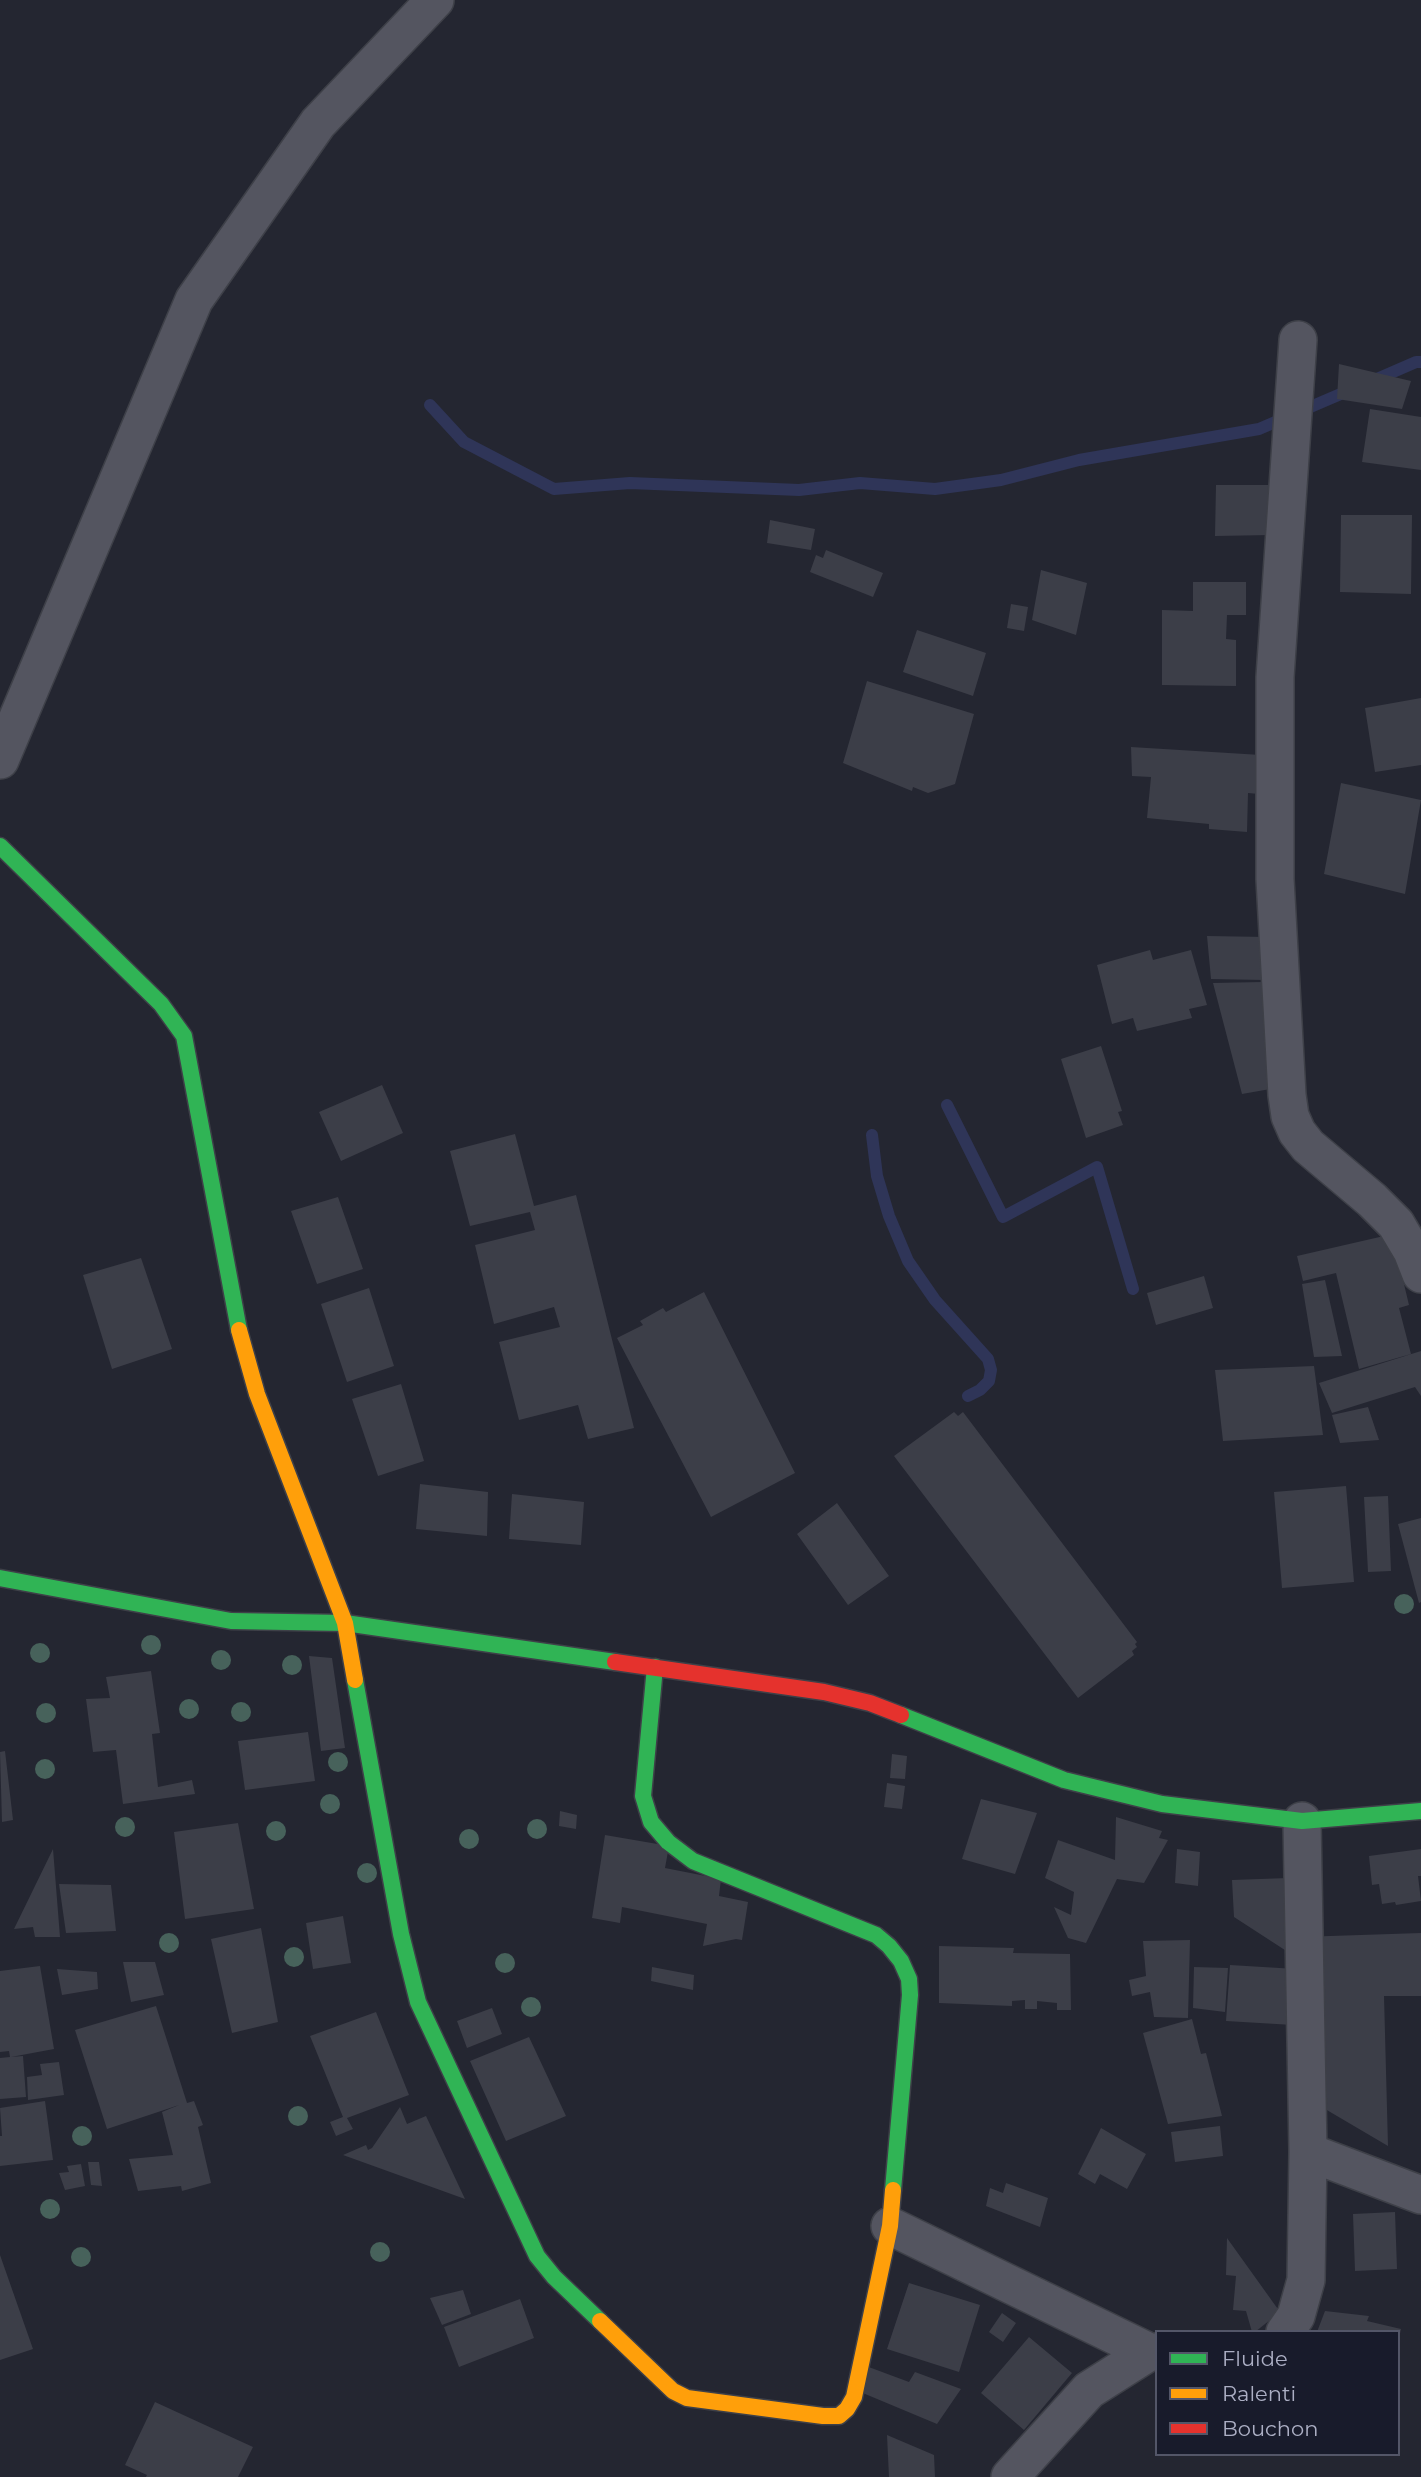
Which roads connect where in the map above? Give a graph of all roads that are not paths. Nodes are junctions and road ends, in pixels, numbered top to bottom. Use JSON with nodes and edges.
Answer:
{"nodes":[{"id":1,"x":435,"y":0,"type":"edge"},
{"id":2,"x":1298,"y":340,"type":"dead end"},
{"id":3,"x":0,"y":760,"type":"edge"},
{"id":4,"x":0,"y":846,"type":"edge"},
{"id":5,"x":1421,"y":1274,"type":"edge"},
{"id":6,"x":0,"y":1578,"type":"edge"},
{"id":7,"x":345,"y":1623,"type":"junction"},
{"id":8,"x":655,"y":1667,"type":"junction"},
{"id":9,"x":1421,"y":1811,"type":"edge"},
{"id":10,"x":1302,"y":1821,"type":"junction"},
{"id":11,"x":1308,"y":2152,"type":"junction"},
{"id":12,"x":1421,"y":2195,"type":"edge"},
{"id":13,"x":890,"y":2226,"type":"junction"},
{"id":14,"x":1286,"y":2330,"type":"edge"},
{"id":15,"x":1153,"y":2352,"type":"edge"},
{"id":16,"x":1010,"y":2477,"type":"edge"}],
"edges":[{"from":1,"to":3,"type":"street"},
{"from":2,"to":5,"type":"street"},
{"from":4,"to":7,"type":"street"},
{"from":6,"to":7,"type":"street"},
{"from":7,"to":8,"type":"street"},
{"from":7,"to":13,"type":"street"},
{"from":8,"to":10,"type":"street"},
{"from":8,"to":13,"type":"street"},
{"from":9,"to":10,"type":"street"},
{"from":10,"to":11,"type":"street"},
{"from":11,"to":12,"type":"street"},
{"from":11,"to":14,"type":"street"},
{"from":13,"to":15,"type":"street"},
{"from":15,"to":16,"type":"street"}]}
